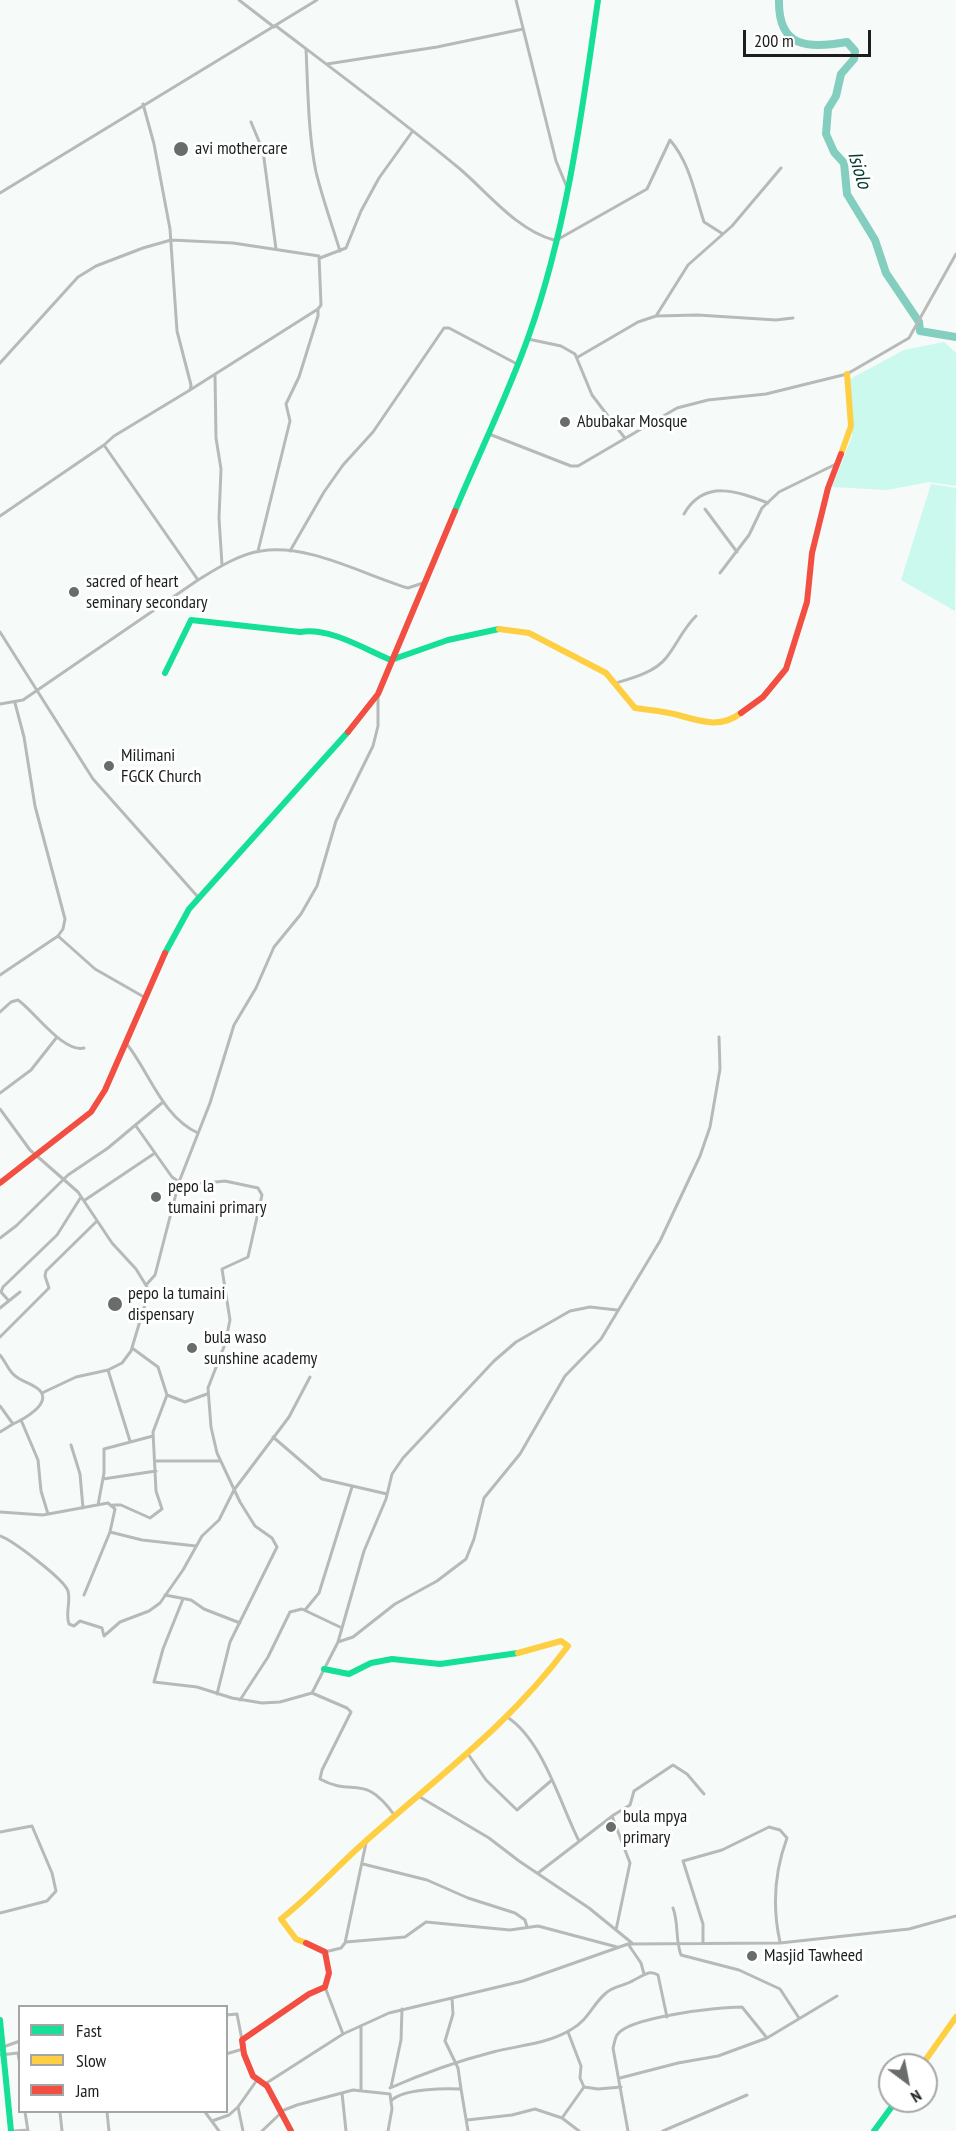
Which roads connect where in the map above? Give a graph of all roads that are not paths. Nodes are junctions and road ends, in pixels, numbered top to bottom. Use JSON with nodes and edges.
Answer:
{"nodes":[{"id":1,"x":239,"y":0,"type":"edge"},
{"id":2,"x":317,"y":0,"type":"edge"},
{"id":3,"x":516,"y":0,"type":"edge"},
{"id":4,"x":598,"y":0,"type":"edge"},
{"id":5,"x":275,"y":27,"type":"junction"},
{"id":6,"x":523,"y":29,"type":"junction"},
{"id":7,"x":306,"y":49,"type":"junction"},
{"id":8,"x":326,"y":64,"type":"junction"},
{"id":9,"x":143,"y":104,"type":"junction"},
{"id":10,"x":251,"y":122,"type":"dead end"},
{"id":11,"x":412,"y":132,"type":"junction"},
{"id":12,"x":781,"y":168,"type":"dead end"},
{"id":13,"x":566,"y":185,"type":"junction"},
{"id":14,"x":0,"y":193,"type":"edge"},
{"id":15,"x":723,"y":234,"type":"junction"},
{"id":16,"x":171,"y":240,"type":"junction"},
{"id":17,"x":554,"y":241,"type":"junction"},
{"id":18,"x":276,"y":249,"type":"junction"},
{"id":19,"x":340,"y":251,"type":"junction"},
{"id":20,"x":956,"y":254,"type":"edge"},
{"id":21,"x":320,"y":258,"type":"junction"},
{"id":22,"x":318,"y":309,"type":"junction"},
{"id":23,"x":656,"y":316,"type":"junction"},
{"id":24,"x":793,"y":318,"type":"dead end"},
{"id":25,"x":528,"y":339,"type":"junction"},
{"id":26,"x":578,"y":357,"type":"junction"},
{"id":27,"x":0,"y":363,"type":"edge"},
{"id":28,"x":518,"y":365,"type":"junction"},
{"id":29,"x":215,"y":374,"type":"junction"},
{"id":30,"x":847,"y":374,"type":"junction"},
{"id":31,"x":190,"y":390,"type":"junction"},
{"id":32,"x":489,"y":434,"type":"junction"},
{"id":33,"x":624,"y":436,"type":"junction"},
{"id":34,"x":104,"y":445,"type":"junction"},
{"id":35,"x":838,"y":464,"type":"junction"},
{"id":36,"x":768,"y":502,"type":"junction"},
{"id":37,"x":705,"y":509,"type":"dead end"},
{"id":38,"x":684,"y":514,"type":"dead end"},
{"id":39,"x":0,"y":516,"type":"edge"},
{"id":40,"x":258,"y":551,"type":"junction"},
{"id":41,"x":290,"y":551,"type":"junction"},
{"id":42,"x":737,"y":552,"type":"junction"},
{"id":43,"x":222,"y":566,"type":"junction"},
{"id":44,"x":720,"y":573,"type":"dead end"},
{"id":45,"x":198,"y":580,"type":"junction"},
{"id":46,"x":425,"y":582,"type":"junction"},
{"id":47,"x":696,"y":616,"type":"dead end"},
{"id":48,"x":0,"y":634,"type":"edge"},
{"id":49,"x":391,"y":660,"type":"junction"},
{"id":50,"x":165,"y":673,"type":"dead end"},
{"id":51,"x":616,"y":683,"type":"junction"},
{"id":52,"x":39,"y":689,"type":"junction"},
{"id":53,"x":378,"y":694,"type":"junction"},
{"id":54,"x":15,"y":703,"type":"junction"},
{"id":55,"x":0,"y":704,"type":"edge"},
{"id":56,"x":198,"y":897,"type":"junction"},
{"id":57,"x":58,"y":936,"type":"junction"},
{"id":58,"x":0,"y":975,"type":"edge"},
{"id":59,"x":146,"y":998,"type":"junction"},
{"id":60,"x":0,"y":1012,"type":"edge"},
{"id":61,"x":57,"y":1037,"type":"junction"},
{"id":62,"x":719,"y":1037,"type":"dead end"},
{"id":63,"x":126,"y":1043,"type":"junction"},
{"id":64,"x":84,"y":1048,"type":"dead end"},
{"id":65,"x":0,"y":1093,"type":"edge"},
{"id":66,"x":163,"y":1102,"type":"junction"},
{"id":67,"x":0,"y":1109,"type":"edge"},
{"id":68,"x":136,"y":1126,"type":"junction"},
{"id":69,"x":198,"y":1132,"type":"junction"},
{"id":70,"x":155,"y":1153,"type":"junction"},
{"id":71,"x":36,"y":1155,"type":"junction"},
{"id":72,"x":64,"y":1179,"type":"junction"},
{"id":73,"x":0,"y":1184,"type":"edge"},
{"id":74,"x":179,"y":1184,"type":"junction"},
{"id":75,"x":81,"y":1197,"type":"junction"},
{"id":76,"x":84,"y":1201,"type":"junction"},
{"id":77,"x":97,"y":1221,"type":"junction"},
{"id":78,"x":0,"y":1238,"type":"edge"},
{"id":79,"x":146,"y":1285,"type":"junction"},
{"id":80,"x":20,"y":1292,"type":"dead end"},
{"id":81,"x":9,"y":1301,"type":"junction"},
{"id":82,"x":0,"y":1308,"type":"edge"},
{"id":83,"x":617,"y":1310,"type":"junction"},
{"id":84,"x":0,"y":1337,"type":"edge"},
{"id":85,"x":132,"y":1348,"type":"junction"},
{"id":86,"x":0,"y":1355,"type":"edge"},
{"id":87,"x":108,"y":1370,"type":"junction"},
{"id":88,"x":310,"y":1377,"type":"dead end"},
{"id":89,"x":42,"y":1393,"type":"junction"},
{"id":90,"x":207,"y":1394,"type":"junction"},
{"id":91,"x":167,"y":1395,"type":"junction"},
{"id":92,"x":0,"y":1407,"type":"edge"},
{"id":93,"x":21,"y":1420,"type":"junction"},
{"id":94,"x":13,"y":1424,"type":"junction"},
{"id":95,"x":0,"y":1432,"type":"edge"},
{"id":96,"x":153,"y":1436,"type":"junction"},
{"id":97,"x":273,"y":1437,"type":"junction"},
{"id":98,"x":130,"y":1442,"type":"junction"},
{"id":99,"x":71,"y":1445,"type":"dead end"},
{"id":100,"x":155,"y":1461,"type":"junction"},
{"id":101,"x":221,"y":1461,"type":"junction"},
{"id":102,"x":156,"y":1471,"type":"junction"},
{"id":103,"x":103,"y":1479,"type":"junction"},
{"id":104,"x":352,"y":1487,"type":"junction"},
{"id":105,"x":234,"y":1490,"type":"junction"},
{"id":106,"x":387,"y":1494,"type":"junction"},
{"id":107,"x":98,"y":1505,"type":"junction"},
{"id":108,"x":113,"y":1505,"type":"junction"},
{"id":109,"x":83,"y":1508,"type":"junction"},
{"id":110,"x":0,"y":1512,"type":"edge"},
{"id":111,"x":48,"y":1514,"type":"junction"},
{"id":112,"x":110,"y":1532,"type":"junction"},
{"id":113,"x":0,"y":1536,"type":"edge"},
{"id":114,"x":196,"y":1546,"type":"junction"},
{"id":115,"x":84,"y":1595,"type":"dead end"},
{"id":116,"x":165,"y":1595,"type":"junction"},
{"id":117,"x":183,"y":1599,"type":"junction"},
{"id":118,"x":305,"y":1610,"type":"junction"},
{"id":119,"x":240,"y":1623,"type":"junction"},
{"id":120,"x":342,"y":1628,"type":"junction"},
{"id":121,"x":338,"y":1642,"type":"junction"},
{"id":122,"x":324,"y":1669,"type":"junction"},
{"id":123,"x":312,"y":1693,"type":"junction"},
{"id":124,"x":217,"y":1694,"type":"junction"},
{"id":125,"x":240,"y":1700,"type":"junction"},
{"id":126,"x":506,"y":1716,"type":"junction"},
{"id":127,"x":468,"y":1754,"type":"junction"},
{"id":128,"x":552,"y":1780,"type":"junction"},
{"id":129,"x":704,"y":1794,"type":"dead end"},
{"id":130,"x":419,"y":1796,"type":"junction"},
{"id":131,"x":395,"y":1816,"type":"junction"},
{"id":132,"x":612,"y":1816,"type":"junction"},
{"id":133,"x":0,"y":1832,"type":"edge"},
{"id":134,"x":366,"y":1841,"type":"junction"},
{"id":135,"x":579,"y":1841,"type":"junction"},
{"id":136,"x":363,"y":1864,"type":"junction"},
{"id":137,"x":538,"y":1873,"type":"junction"},
{"id":138,"x":673,"y":1908,"type":"dead end"},
{"id":139,"x":0,"y":1913,"type":"edge"},
{"id":140,"x":956,"y":1916,"type":"edge"},
{"id":141,"x":527,"y":1927,"type":"junction"},
{"id":142,"x":616,"y":1930,"type":"junction"},
{"id":143,"x":346,"y":1942,"type":"junction"},
{"id":144,"x":676,"y":1942,"type":"junction"},
{"id":145,"x":703,"y":1943,"type":"junction"},
{"id":146,"x":780,"y":1943,"type":"junction"},
{"id":147,"x":630,"y":1944,"type":"junction"},
{"id":148,"x":617,"y":1947,"type":"junction"},
{"id":149,"x":325,"y":1952,"type":"junction"},
{"id":150,"x":644,"y":1974,"type":"junction"},
{"id":151,"x":325,"y":1987,"type":"junction"},
{"id":152,"x":837,"y":1996,"type":"dead end"},
{"id":153,"x":452,"y":1998,"type":"junction"},
{"id":154,"x":402,"y":2009,"type":"junction"},
{"id":155,"x":228,"y":2015,"type":"edge"},
{"id":156,"x":667,"y":2017,"type":"junction"},
{"id":157,"x":956,"y":2017,"type":"edge"},
{"id":158,"x":799,"y":2018,"type":"junction"},
{"id":159,"x":0,"y":2020,"type":"edge"},
{"id":160,"x":361,"y":2026,"type":"junction"},
{"id":161,"x":568,"y":2032,"type":"junction"},
{"id":162,"x":343,"y":2034,"type":"junction"},
{"id":163,"x":767,"y":2038,"type":"junction"},
{"id":164,"x":242,"y":2040,"type":"junction"},
{"id":165,"x":18,"y":2042,"type":"edge"},
{"id":166,"x":3,"y":2047,"type":"junction"},
{"id":167,"x":243,"y":2049,"type":"junction"},
{"id":168,"x":18,"y":2053,"type":"edge"},
{"id":169,"x":228,"y":2053,"type":"edge"},
{"id":170,"x":930,"y":2053,"type":"edge"},
{"id":171,"x":2,"y":2055,"type":"edge"},
{"id":172,"x":456,"y":2064,"type":"junction"},
{"id":173,"x":620,"y":2078,"type":"junction"},
{"id":174,"x":257,"y":2080,"type":"junction"},
{"id":175,"x":265,"y":2084,"type":"junction"},
{"id":176,"x":584,"y":2087,"type":"junction"},
{"id":177,"x":621,"y":2087,"type":"junction"},
{"id":178,"x":390,"y":2088,"type":"junction"},
{"id":179,"x":461,"y":2089,"type":"junction"},
{"id":180,"x":361,"y":2090,"type":"junction"},
{"id":181,"x":342,"y":2093,"type":"junction"},
{"id":182,"x":390,"y":2094,"type":"junction"},
{"id":183,"x":747,"y":2095,"type":"dead end"},
{"id":184,"x":392,"y":2100,"type":"junction"},
{"id":185,"x":238,"y":2107,"type":"junction"},
{"id":186,"x":26,"y":2113,"type":"edge"},
{"id":187,"x":60,"y":2113,"type":"edge"},
{"id":188,"x":107,"y":2113,"type":"edge"},
{"id":189,"x":206,"y":2113,"type":"edge"},
{"id":190,"x":282,"y":2113,"type":"junction"},
{"id":191,"x":887,"y":2113,"type":"edge"},
{"id":192,"x":562,"y":2118,"type":"junction"},
{"id":193,"x":467,"y":2120,"type":"junction"},
{"id":194,"x":213,"y":2121,"type":"junction"},
{"id":195,"x":12,"y":2131,"type":"edge"},
{"id":196,"x":28,"y":2131,"type":"edge"},
{"id":197,"x":62,"y":2131,"type":"edge"},
{"id":198,"x":109,"y":2131,"type":"edge"},
{"id":199,"x":219,"y":2131,"type":"edge"},
{"id":200,"x":243,"y":2131,"type":"edge"},
{"id":201,"x":262,"y":2131,"type":"edge"},
{"id":202,"x":291,"y":2131,"type":"edge"},
{"id":203,"x":346,"y":2131,"type":"edge"},
{"id":204,"x":388,"y":2131,"type":"edge"},
{"id":205,"x":468,"y":2131,"type":"edge"},
{"id":206,"x":579,"y":2131,"type":"edge"},
{"id":207,"x":628,"y":2131,"type":"edge"},
{"id":208,"x":663,"y":2131,"type":"edge"},
{"id":209,"x":874,"y":2131,"type":"edge"}],
"edges":[{"from":1,"to":5,"type":"street"},
{"from":2,"to":5,"type":"street"},
{"from":3,"to":6,"type":"street"},
{"from":4,"to":13,"type":"main road"},
{"from":5,"to":7,"type":"street"},
{"from":5,"to":9,"type":"street"},
{"from":6,"to":8,"type":"street"},
{"from":6,"to":13,"type":"street"},
{"from":7,"to":8,"type":"street"},
{"from":7,"to":19,"type":"street"},
{"from":8,"to":11,"type":"street"},
{"from":9,"to":14,"type":"street"},
{"from":9,"to":16,"type":"street"},
{"from":10,"to":18,"type":"street"},
{"from":11,"to":17,"type":"street"},
{"from":11,"to":19,"type":"street"},
{"from":12,"to":15,"type":"street"},
{"from":13,"to":17,"type":"main road"},
{"from":15,"to":17,"type":"street"},
{"from":15,"to":23,"type":"street"},
{"from":16,"to":18,"type":"street"},
{"from":16,"to":27,"type":"street"},
{"from":16,"to":31,"type":"street"},
{"from":17,"to":25,"type":"main road"},
{"from":18,"to":21,"type":"street"},
{"from":19,"to":21,"type":"street"},
{"from":20,"to":30,"type":"street"},
{"from":21,"to":22,"type":"street"},
{"from":22,"to":29,"type":"street"},
{"from":22,"to":40,"type":"street"},
{"from":23,"to":24,"type":"street"},
{"from":23,"to":26,"type":"street"},
{"from":25,"to":26,"type":"street"},
{"from":25,"to":28,"type":"main road"},
{"from":26,"to":33,"type":"street"},
{"from":28,"to":32,"type":"main road"},
{"from":28,"to":41,"type":"street"},
{"from":29,"to":31,"type":"street"},
{"from":29,"to":43,"type":"street"},
{"from":30,"to":33,"type":"street"},
{"from":30,"to":35,"type":"main road"},
{"from":31,"to":34,"type":"street"},
{"from":32,"to":33,"type":"street"},
{"from":32,"to":46,"type":"main road"},
{"from":34,"to":39,"type":"street"},
{"from":34,"to":45,"type":"street"},
{"from":35,"to":36,"type":"street"},
{"from":35,"to":51,"type":"main road"},
{"from":36,"to":38,"type":"street"},
{"from":36,"to":42,"type":"street"},
{"from":37,"to":42,"type":"street"},
{"from":40,"to":41,"type":"street"},
{"from":40,"to":43,"type":"street"},
{"from":41,"to":46,"type":"street"},
{"from":42,"to":44,"type":"street"},
{"from":43,"to":45,"type":"street"},
{"from":45,"to":52,"type":"street"},
{"from":46,"to":49,"type":"main road"},
{"from":47,"to":51,"type":"street"},
{"from":48,"to":52,"type":"street"},
{"from":49,"to":50,"type":"main road"},
{"from":49,"to":51,"type":"main road"},
{"from":49,"to":53,"type":"main road"},
{"from":52,"to":54,"type":"street"},
{"from":52,"to":56,"type":"street"},
{"from":53,"to":56,"type":"main road"},
{"from":53,"to":69,"type":"street"},
{"from":54,"to":55,"type":"street"},
{"from":54,"to":57,"type":"street"},
{"from":56,"to":59,"type":"main road"},
{"from":57,"to":58,"type":"street"},
{"from":57,"to":59,"type":"street"},
{"from":59,"to":63,"type":"main road"},
{"from":60,"to":61,"type":"street"},
{"from":61,"to":64,"type":"street"},
{"from":61,"to":65,"type":"street"},
{"from":62,"to":83,"type":"street"},
{"from":63,"to":66,"type":"street"},
{"from":63,"to":71,"type":"main road"},
{"from":66,"to":68,"type":"street"},
{"from":66,"to":69,"type":"street"},
{"from":67,"to":71,"type":"street"},
{"from":68,"to":70,"type":"street"},
{"from":68,"to":72,"type":"street"},
{"from":69,"to":74,"type":"street"},
{"from":70,"to":74,"type":"street"},
{"from":70,"to":76,"type":"street"},
{"from":71,"to":72,"type":"street"},
{"from":71,"to":73,"type":"main road"},
{"from":72,"to":75,"type":"street"},
{"from":72,"to":78,"type":"street"},
{"from":74,"to":79,"type":"street"},
{"from":74,"to":90,"type":"street"},
{"from":75,"to":76,"type":"street"},
{"from":75,"to":81,"type":"street"},
{"from":76,"to":77,"type":"street"},
{"from":77,"to":79,"type":"street"},
{"from":77,"to":84,"type":"street"},
{"from":79,"to":85,"type":"street"},
{"from":80,"to":81,"type":"street"},
{"from":81,"to":82,"type":"street"},
{"from":83,"to":106,"type":"street"},
{"from":83,"to":121,"type":"street"},
{"from":85,"to":87,"type":"street"},
{"from":85,"to":91,"type":"street"},
{"from":86,"to":89,"type":"street"},
{"from":87,"to":89,"type":"street"},
{"from":87,"to":98,"type":"street"},
{"from":88,"to":97,"type":"street"},
{"from":89,"to":93,"type":"street"},
{"from":90,"to":91,"type":"street"},
{"from":90,"to":101,"type":"street"},
{"from":91,"to":96,"type":"street"},
{"from":92,"to":94,"type":"street"},
{"from":93,"to":94,"type":"street"},
{"from":93,"to":111,"type":"street"},
{"from":94,"to":95,"type":"street"},
{"from":96,"to":98,"type":"street"},
{"from":96,"to":100,"type":"street"},
{"from":97,"to":104,"type":"street"},
{"from":97,"to":105,"type":"street"},
{"from":98,"to":103,"type":"street"},
{"from":99,"to":109,"type":"street"},
{"from":100,"to":101,"type":"street"},
{"from":100,"to":102,"type":"street"},
{"from":101,"to":105,"type":"street"},
{"from":102,"to":103,"type":"street"},
{"from":102,"to":108,"type":"street"},
{"from":103,"to":107,"type":"street"},
{"from":104,"to":106,"type":"street"},
{"from":104,"to":118,"type":"street"},
{"from":105,"to":114,"type":"street"},
{"from":105,"to":119,"type":"street"},
{"from":106,"to":120,"type":"street"},
{"from":107,"to":108,"type":"street"},
{"from":107,"to":109,"type":"street"},
{"from":108,"to":112,"type":"street"},
{"from":109,"to":111,"type":"street"},
{"from":110,"to":111,"type":"street"},
{"from":112,"to":114,"type":"street"},
{"from":112,"to":115,"type":"street"},
{"from":113,"to":116,"type":"street"},
{"from":114,"to":116,"type":"street"},
{"from":116,"to":117,"type":"street"},
{"from":117,"to":119,"type":"street"},
{"from":117,"to":124,"type":"street"},
{"from":118,"to":120,"type":"street"},
{"from":118,"to":125,"type":"street"},
{"from":119,"to":124,"type":"street"},
{"from":120,"to":121,"type":"street"},
{"from":121,"to":122,"type":"street"},
{"from":122,"to":123,"type":"street"},
{"from":122,"to":126,"type":"main road"},
{"from":123,"to":125,"type":"street"},
{"from":123,"to":131,"type":"street"},
{"from":124,"to":125,"type":"street"},
{"from":126,"to":127,"type":"main road"},
{"from":126,"to":128,"type":"street"},
{"from":127,"to":128,"type":"street"},
{"from":127,"to":130,"type":"main road"},
{"from":128,"to":135,"type":"street"},
{"from":129,"to":132,"type":"street"},
{"from":130,"to":131,"type":"main road"},
{"from":130,"to":137,"type":"street"},
{"from":131,"to":134,"type":"main road"},
{"from":132,"to":135,"type":"street"},
{"from":132,"to":142,"type":"street"},
{"from":133,"to":139,"type":"street"},
{"from":134,"to":136,"type":"street"},
{"from":134,"to":149,"type":"main road"},
{"from":135,"to":137,"type":"street"},
{"from":136,"to":141,"type":"street"},
{"from":136,"to":143,"type":"street"},
{"from":137,"to":142,"type":"street"},
{"from":138,"to":144,"type":"street"},
{"from":140,"to":146,"type":"street"},
{"from":141,"to":143,"type":"street"},
{"from":141,"to":148,"type":"street"},
{"from":142,"to":147,"type":"street"},
{"from":143,"to":149,"type":"street"},
{"from":144,"to":145,"type":"street"},
{"from":144,"to":147,"type":"street"},
{"from":144,"to":158,"type":"street"},
{"from":145,"to":146,"type":"street"},
{"from":145,"to":146,"type":"street"},
{"from":147,"to":148,"type":"street"},
{"from":147,"to":150,"type":"street"},
{"from":148,"to":153,"type":"street"},
{"from":149,"to":151,"type":"main road"},
{"from":150,"to":156,"type":"street"},
{"from":150,"to":161,"type":"street"},
{"from":151,"to":162,"type":"street"},
{"from":151,"to":164,"type":"main road"},
{"from":152,"to":158,"type":"street"},
{"from":153,"to":154,"type":"street"},
{"from":153,"to":172,"type":"street"},
{"from":154,"to":160,"type":"street"},
{"from":154,"to":178,"type":"street"},
{"from":155,"to":164,"type":"street"},
{"from":156,"to":163,"type":"street"},
{"from":156,"to":173,"type":"street"},
{"from":157,"to":170,"type":"main road"},
{"from":158,"to":163,"type":"street"},
{"from":159,"to":166,"type":"main road"},
{"from":160,"to":162,"type":"street"},
{"from":160,"to":180,"type":"street"},
{"from":161,"to":172,"type":"street"},
{"from":161,"to":176,"type":"street"},
{"from":162,"to":175,"type":"street"},
{"from":163,"to":173,"type":"street"},
{"from":164,"to":167,"type":"main road"},
{"from":165,"to":166,"type":"street"},
{"from":166,"to":171,"type":"main road"},
{"from":167,"to":169,"type":"street"},
{"from":167,"to":174,"type":"main road"},
{"from":168,"to":171,"type":"street"},
{"from":171,"to":195,"type":"main road"},
{"from":172,"to":178,"type":"street"},
{"from":172,"to":179,"type":"street"},
{"from":173,"to":177,"type":"street"},
{"from":174,"to":175,"type":"main road"},
{"from":174,"to":185,"type":"street"},
{"from":175,"to":190,"type":"main road"},
{"from":176,"to":177,"type":"street"},
{"from":176,"to":192,"type":"street"},
{"from":177,"to":207,"type":"street"},
{"from":178,"to":182,"type":"street"},
{"from":179,"to":184,"type":"street"},
{"from":179,"to":193,"type":"street"},
{"from":180,"to":181,"type":"street"},
{"from":180,"to":182,"type":"street"},
{"from":181,"to":190,"type":"street"},
{"from":181,"to":203,"type":"street"},
{"from":182,"to":184,"type":"street"},
{"from":183,"to":208,"type":"street"},
{"from":184,"to":204,"type":"street"},
{"from":185,"to":194,"type":"street"},
{"from":185,"to":200,"type":"street"},
{"from":186,"to":196,"type":"street"},
{"from":187,"to":197,"type":"street"},
{"from":188,"to":198,"type":"street"},
{"from":189,"to":194,"type":"street"},
{"from":190,"to":201,"type":"street"},
{"from":190,"to":202,"type":"main road"},
{"from":191,"to":209,"type":"main road"},
{"from":192,"to":193,"type":"street"},
{"from":192,"to":206,"type":"street"},
{"from":193,"to":205,"type":"street"},
{"from":194,"to":199,"type":"street"},
{"from":195,"to":196,"type":"street"}]}
